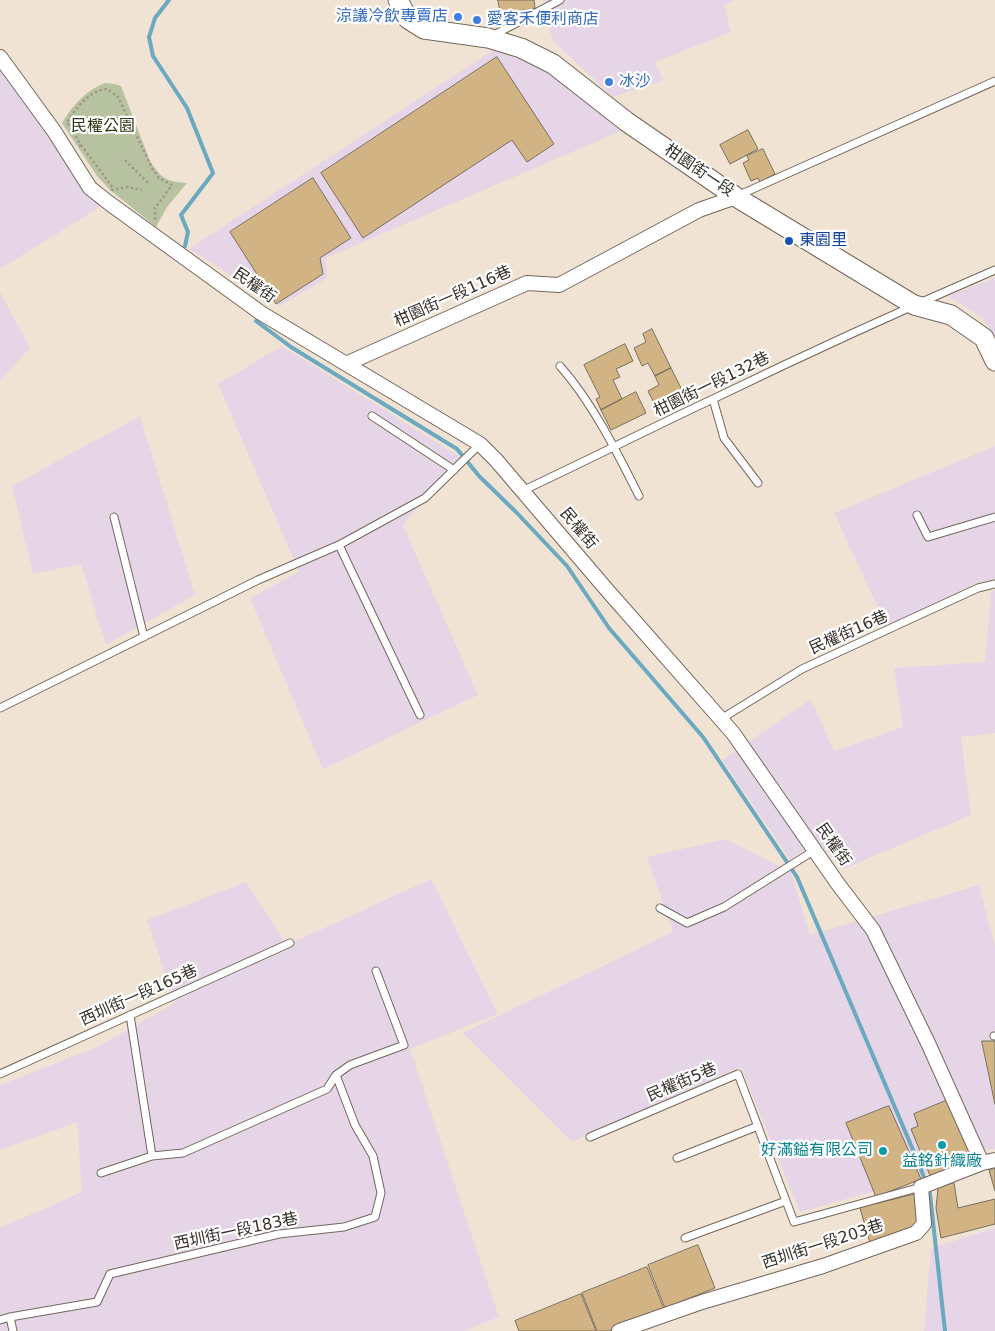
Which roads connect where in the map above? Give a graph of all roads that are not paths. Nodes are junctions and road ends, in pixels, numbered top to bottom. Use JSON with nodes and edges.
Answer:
{"nodes":[{"id":1,"x":398,"y":0,"type":"edge"},
{"id":2,"x":560,"y":0,"type":"edge"},
{"id":3,"x":488,"y":38,"type":"junction"},
{"id":4,"x":0,"y":56,"type":"edge"},
{"id":5,"x":995,"y":81,"type":"edge"},
{"id":6,"x":736,"y":197,"type":"junction"},
{"id":7,"x":995,"y":270,"type":"edge"},
{"id":8,"x":914,"y":305,"type":"junction"},
{"id":9,"x":995,"y":361,"type":"edge"},
{"id":10,"x":348,"y":363,"type":"junction"},
{"id":11,"x":560,"y":366,"type":"dead end"},
{"id":12,"x":713,"y":399,"type":"junction"},
{"id":13,"x":372,"y":416,"type":"dead end"},
{"id":14,"x":480,"y":444,"type":"junction"},
{"id":15,"x":615,"y":448,"type":"junction"},
{"id":16,"x":454,"y":470,"type":"junction"},
{"id":17,"x":758,"y":483,"type":"dead end"},
{"id":18,"x":522,"y":491,"type":"junction"},
{"id":19,"x":639,"y":496,"type":"dead end"},
{"id":20,"x":917,"y":515,"type":"dead end"},
{"id":21,"x":114,"y":517,"type":"dead end"},
{"id":22,"x":995,"y":517,"type":"edge"},
{"id":23,"x":339,"y":545,"type":"junction"},
{"id":24,"x":995,"y":584,"type":"edge"},
{"id":25,"x":144,"y":637,"type":"junction"},
{"id":26,"x":0,"y":708,"type":"edge"},
{"id":27,"x":420,"y":715,"type":"dead end"},
{"id":28,"x":721,"y":720,"type":"junction"},
{"id":29,"x":815,"y":850,"type":"junction"},
{"id":30,"x":660,"y":908,"type":"dead end"},
{"id":31,"x":290,"y":944,"type":"dead end"},
{"id":32,"x":376,"y":971,"type":"dead end"},
{"id":33,"x":130,"y":1015,"type":"junction"},
{"id":34,"x":0,"y":1074,"type":"edge"},
{"id":35,"x":336,"y":1075,"type":"junction"},
{"id":36,"x":758,"y":1126,"type":"junction"},
{"id":37,"x":590,"y":1136,"type":"dead end"},
{"id":38,"x":152,"y":1156,"type":"junction"},
{"id":39,"x":677,"y":1158,"type":"dead end"},
{"id":40,"x":988,"y":1162,"type":"edge"},
{"id":41,"x":101,"y":1174,"type":"dead end"},
{"id":42,"x":921,"y":1187,"type":"junction"},
{"id":43,"x":786,"y":1201,"type":"junction"},
{"id":44,"x":685,"y":1238,"type":"dead end"},
{"id":45,"x":10,"y":1317,"type":"junction"},
{"id":46,"x":0,"y":1320,"type":"edge"},
{"id":47,"x":14,"y":1331,"type":"edge"},
{"id":48,"x":619,"y":1331,"type":"edge"}],
"edges":[{"from":1,"to":3,"type":"street","name":"柑園街一段"},
{"from":2,"to":3,"type":"lane"},
{"from":3,"to":6,"type":"street","name":"柑園街一段"},
{"from":4,"to":10,"type":"street","name":"民權街"},
{"from":5,"to":6,"type":"lane"},
{"from":6,"to":8,"type":"street","name":"柑園街一段"},
{"from":6,"to":10,"type":"street","name":"柑園街一段116巷"},
{"from":7,"to":8,"type":"lane","name":"柑園街一段132巷"},
{"from":8,"to":9,"type":"street","name":"柑園街一段"},
{"from":8,"to":12,"type":"lane","name":"柑園街一段132巷"},
{"from":10,"to":14,"type":"street","name":"民權街"},
{"from":11,"to":15,"type":"lane"},
{"from":12,"to":15,"type":"lane","name":"柑園街一段132巷"},
{"from":12,"to":17,"type":"lane"},
{"from":13,"to":16,"type":"lane"},
{"from":14,"to":16,"type":"lane"},
{"from":14,"to":18,"type":"street","name":"民權街"},
{"from":15,"to":18,"type":"lane","name":"柑園街一段132巷"},
{"from":15,"to":19,"type":"lane"},
{"from":16,"to":23,"type":"lane"},
{"from":18,"to":28,"type":"street","name":"民權街"},
{"from":20,"to":22,"type":"lane"},
{"from":21,"to":25,"type":"lane"},
{"from":23,"to":25,"type":"lane"},
{"from":23,"to":27,"type":"lane"},
{"from":24,"to":28,"type":"lane","name":"民權街16巷"},
{"from":25,"to":26,"type":"lane"},
{"from":28,"to":29,"type":"street","name":"民權街"},
{"from":29,"to":30,"type":"lane"},
{"from":29,"to":40,"type":"street","name":"民權街"},
{"from":31,"to":33,"type":"lane","name":"西圳街一段165巷"},
{"from":32,"to":35,"type":"lane"},
{"from":33,"to":34,"type":"lane","name":"西圳街一段165巷"},
{"from":33,"to":38,"type":"lane"},
{"from":35,"to":38,"type":"lane"},
{"from":35,"to":45,"type":"lane","name":"西圳街一段183巷"},
{"from":36,"to":37,"type":"lane","name":"民權街5巷"},
{"from":36,"to":39,"type":"lane"},
{"from":36,"to":43,"type":"lane","name":"民權街5巷"},
{"from":38,"to":41,"type":"lane"},
{"from":40,"to":42,"type":"street"},
{"from":42,"to":43,"type":"lane","name":"民權街5巷"},
{"from":42,"to":48,"type":"street","name":"西圳街一段203巷"},
{"from":43,"to":44,"type":"lane"},
{"from":45,"to":46,"type":"lane","name":"西圳街一段183巷"},
{"from":45,"to":47,"type":"lane"}]}
